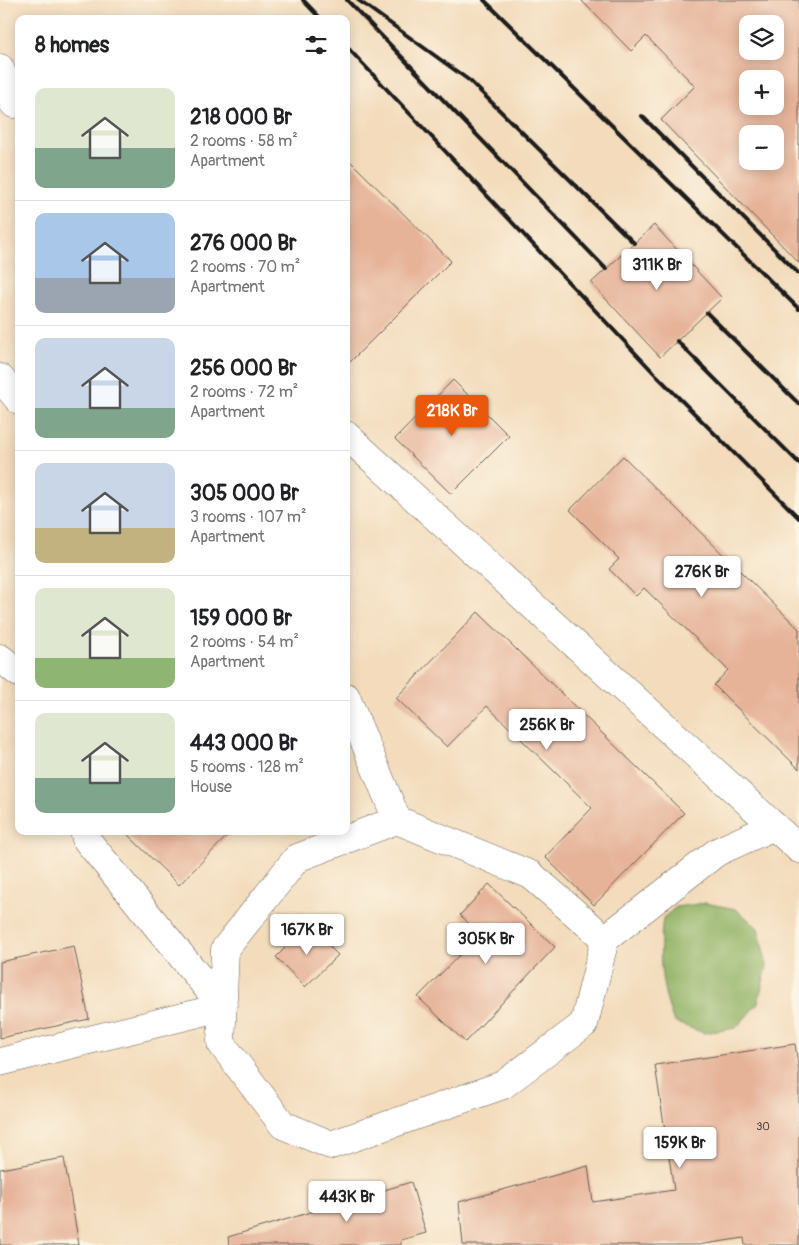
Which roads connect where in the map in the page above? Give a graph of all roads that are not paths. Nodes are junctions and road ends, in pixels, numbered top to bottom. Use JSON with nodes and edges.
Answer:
{"nodes":[{"id":1,"x":0,"y":68,"type":"edge"},
{"id":2,"x":14,"y":104,"type":"dead end"},
{"id":3,"x":0,"y":378,"type":"edge"},
{"id":4,"x":15,"y":395,"type":"edge"},
{"id":5,"x":350,"y":440,"type":"edge"},
{"id":6,"x":0,"y":658,"type":"edge"},
{"id":7,"x":15,"y":670,"type":"edge"},
{"id":8,"x":350,"y":708,"type":"edge"},
{"id":9,"x":397,"y":820,"type":"junction"},
{"id":10,"x":774,"y":826,"type":"junction"},
{"id":11,"x":85,"y":835,"type":"edge"},
{"id":12,"x":799,"y":849,"type":"edge"},
{"id":13,"x":605,"y":940,"type":"junction"},
{"id":14,"x":223,"y":1006,"type":"junction"},
{"id":15,"x":0,"y":1062,"type":"edge"}],
"edges":[{"from":1,"to":2,"type":"lane"},
{"from":3,"to":4,"type":"lane"},
{"from":5,"to":10,"type":"lane"},
{"from":6,"to":7,"type":"lane"},
{"from":8,"to":9,"type":"lane"},
{"from":9,"to":13,"type":"lane"},
{"from":9,"to":14,"type":"lane"},
{"from":10,"to":12,"type":"lane"},
{"from":10,"to":13,"type":"lane"},
{"from":11,"to":14,"type":"lane"},
{"from":13,"to":14,"type":"lane"},
{"from":14,"to":15,"type":"lane"}]}
